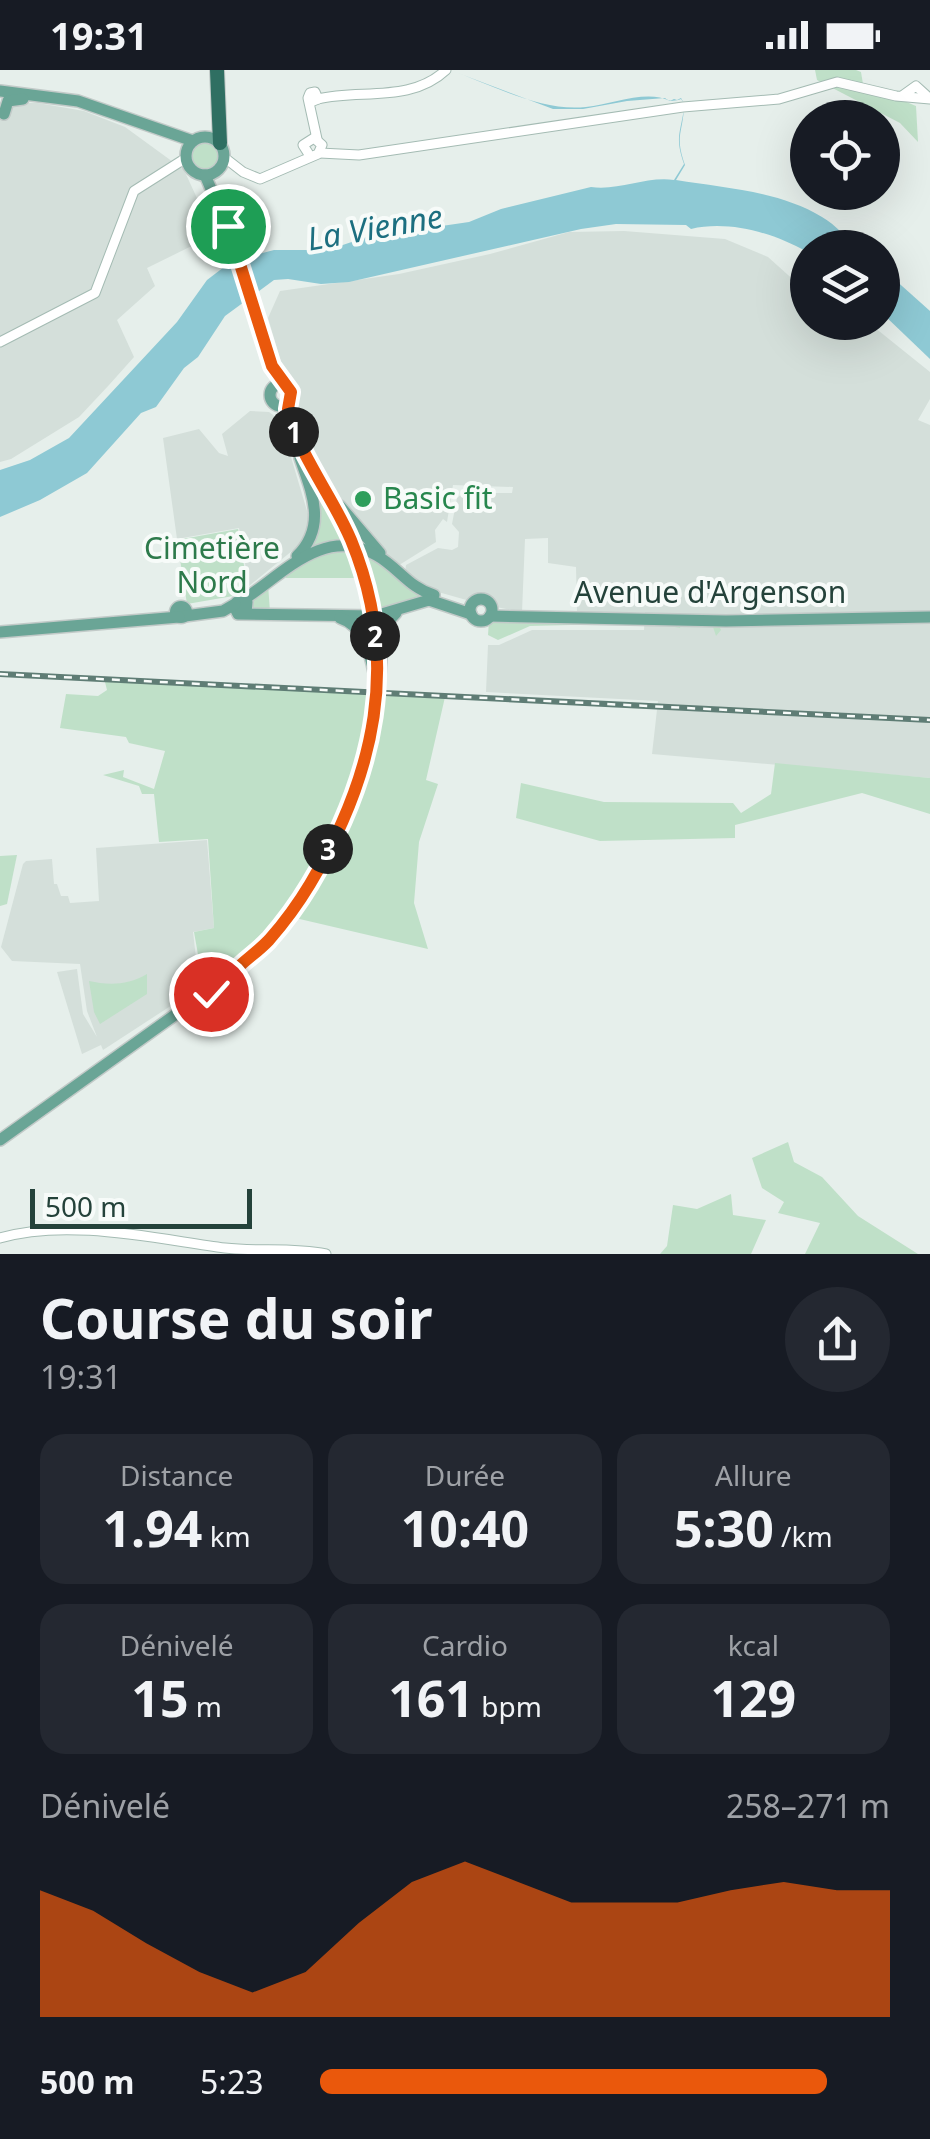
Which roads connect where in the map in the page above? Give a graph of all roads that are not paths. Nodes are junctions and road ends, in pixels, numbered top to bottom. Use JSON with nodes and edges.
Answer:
{"nodes":[{"id":1,"x":218,"y":70,"type":"edge"},
{"id":2,"x":446,"y":70,"type":"edge"},
{"id":3,"x":0,"y":93,"type":"edge"},
{"id":4,"x":921,"y":96,"type":"edge"},
{"id":5,"x":0,"y":106,"type":"edge"},
{"id":6,"x":86,"y":108,"type":"junction"},
{"id":7,"x":313,"y":147,"type":"junction"},
{"id":8,"x":205,"y":157,"type":"junction"},
{"id":9,"x":0,"y":342,"type":"edge"},
{"id":10,"x":278,"y":386,"type":"junction"},
{"id":11,"x":284,"y":408,"type":"junction"},
{"id":12,"x":294,"y":432,"type":"junction"},
{"id":13,"x":315,"y":473,"type":"junction"},
{"id":14,"x":282,"y":569,"type":"junction"},
{"id":15,"x":403,"y":578,"type":"junction"},
{"id":16,"x":408,"y":605,"type":"junction"},
{"id":17,"x":240,"y":607,"type":"junction"},
{"id":18,"x":472,"y":609,"type":"junction"},
{"id":19,"x":491,"y":612,"type":"junction"},
{"id":20,"x":326,"y":616,"type":"junction"},
{"id":21,"x":930,"y":616,"type":"edge"},
{"id":22,"x":725,"y":617,"type":"junction"},
{"id":23,"x":0,"y":631,"type":"edge"},
{"id":24,"x":377,"y":691,"type":"junction"},
{"id":25,"x":219,"y":972,"type":"junction"},
{"id":26,"x":227,"y":984,"type":"junction"},
{"id":27,"x":207,"y":988,"type":"junction"},
{"id":28,"x":0,"y":1137,"type":"edge"},
{"id":29,"x":0,"y":1238,"type":"edge"},
{"id":30,"x":326,"y":1254,"type":"edge"}],
"edges":[{"from":1,"to":8,"type":"highway"},
{"from":2,"to":7,"type":"street"},
{"from":3,"to":6,"type":"main road"},
{"from":3,"to":8,"type":"main road"},
{"from":4,"to":7,"type":"street"},
{"from":5,"to":6,"type":"main road"},
{"from":6,"to":8,"type":"main road"},
{"from":7,"to":8,"type":"street"},
{"from":8,"to":9,"type":"street"},
{"from":8,"to":10,"type":"main road"},
{"from":10,"to":11,"type":"main road"},
{"from":10,"to":11,"type":"main road"},
{"from":11,"to":12,"type":"main road"},
{"from":12,"to":13,"type":"main road"},
{"from":12,"to":14,"type":"main road"},
{"from":13,"to":15,"type":"main road"},
{"from":13,"to":24,"type":"main road"},
{"from":14,"to":15,"type":"main road"},
{"from":14,"to":17,"type":"main road"},
{"from":15,"to":18,"type":"main road"},
{"from":16,"to":18,"type":"main road"},
{"from":16,"to":20,"type":"main road"},
{"from":16,"to":24,"type":"main road"},
{"from":17,"to":20,"type":"main road"},
{"from":17,"to":23,"type":"main road"},
{"from":18,"to":19,"type":"main road"},
{"from":19,"to":22,"type":"main road","name":"Avenue d'Argenson"},
{"from":19,"to":22,"type":"main road","name":"Avenue d'Argenson"},
{"from":20,"to":24,"type":"main road"},
{"from":21,"to":22,"type":"main road","name":"Avenue d'Argenson"},
{"from":21,"to":22,"type":"main road","name":"Avenue d'Argenson"},
{"from":24,"to":25,"type":"main road"},
{"from":24,"to":26,"type":"main road"},
{"from":25,"to":26,"type":"main road"},
{"from":25,"to":27,"type":"main road"},
{"from":26,"to":27,"type":"main road"},
{"from":27,"to":28,"type":"main road"},
{"from":29,"to":30,"type":"street"}]}
